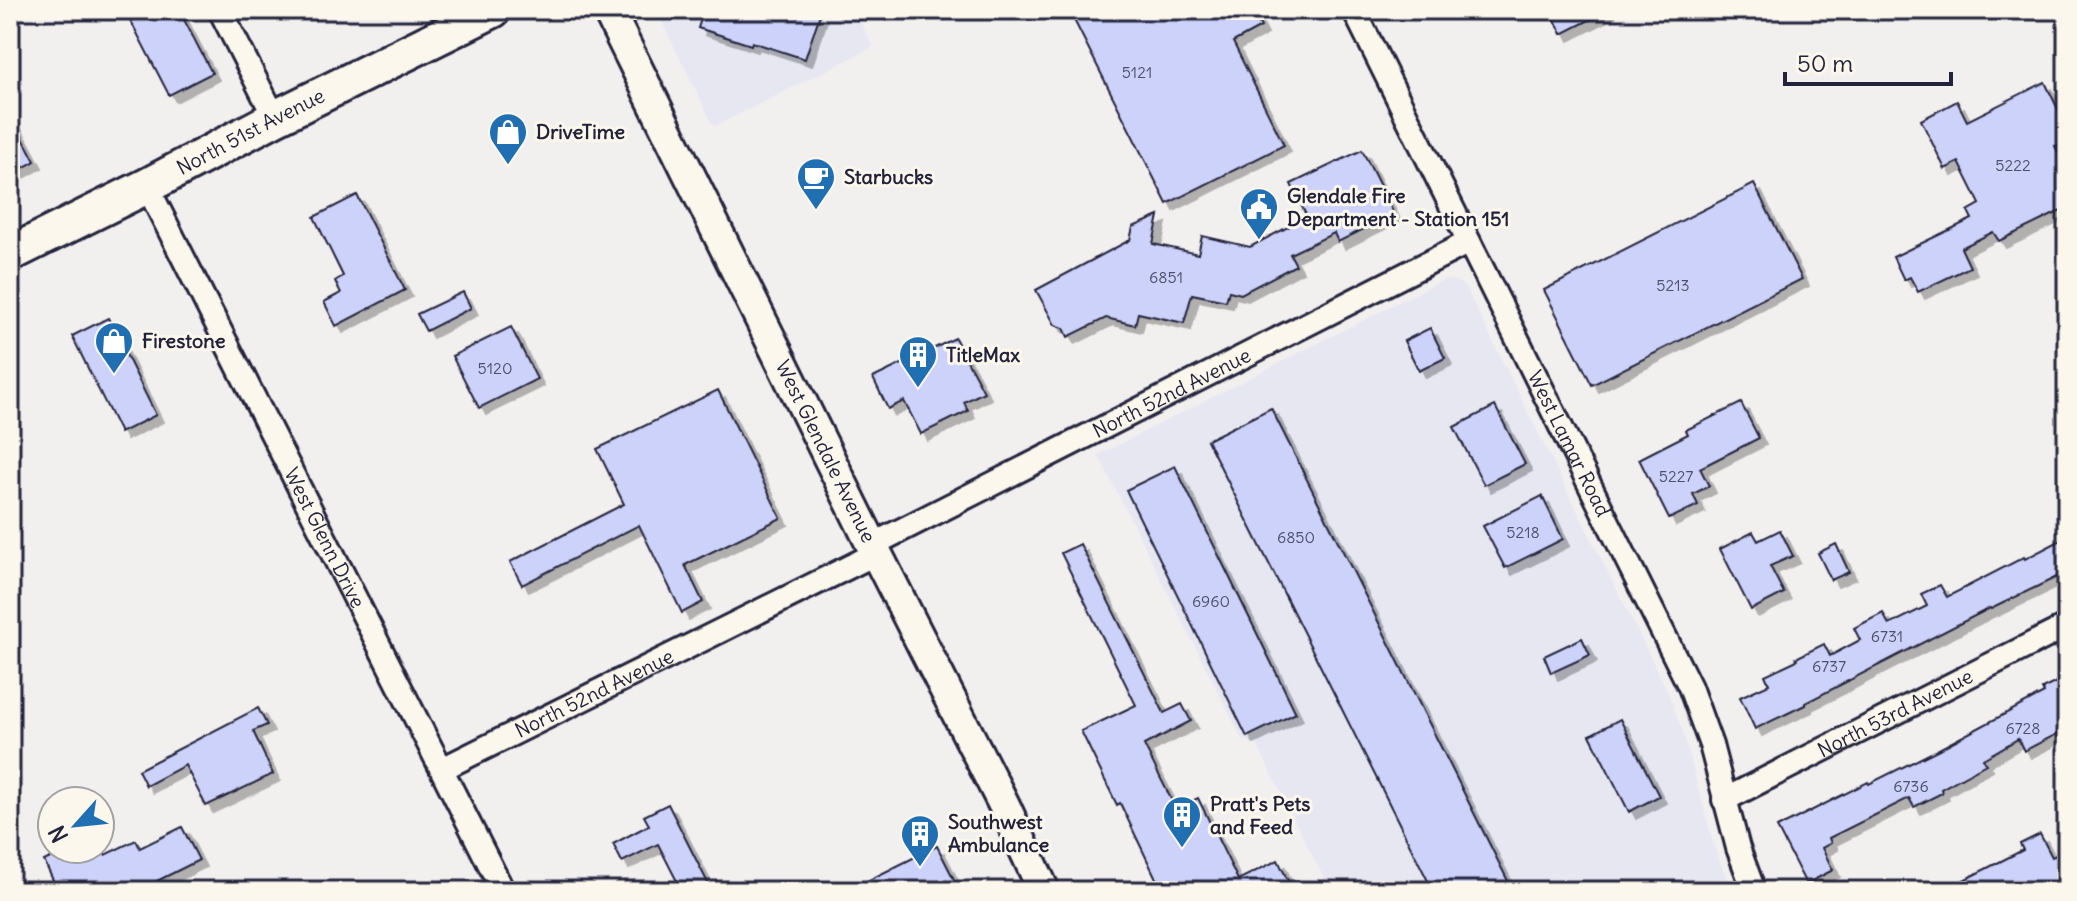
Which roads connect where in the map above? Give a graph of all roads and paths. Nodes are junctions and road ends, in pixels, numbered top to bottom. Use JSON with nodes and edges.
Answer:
{"nodes":[{"id":1,"x":220,"y":10,"type":"edge"},
{"id":2,"x":493,"y":10,"type":"edge"},
{"id":3,"x":608,"y":10,"type":"edge"},
{"id":4,"x":1354,"y":10,"type":"edge"},
{"id":5,"x":275,"y":118,"type":"junction"},
{"id":6,"x":147,"y":186,"type":"junction"},
{"id":7,"x":1469,"y":242,"type":"junction"},
{"id":8,"x":10,"y":254,"type":"edge"},
{"id":9,"x":875,"y":549,"type":"junction"},
{"id":10,"x":2067,"y":626,"type":"edge"},
{"id":11,"x":442,"y":769,"type":"junction"},
{"id":12,"x":1724,"y":800,"type":"junction"},
{"id":13,"x":503,"y":891,"type":"edge"},
{"id":14,"x":1044,"y":891,"type":"edge"},
{"id":15,"x":1754,"y":891,"type":"edge"}],
"edges":[{"from":1,"to":5,"type":"street"},
{"from":2,"to":5,"type":"main road","name":"North 51st Avenue"},
{"from":3,"to":9,"type":"main road","name":"West Glendale Avenue"},
{"from":4,"to":7,"type":"street","name":"West Lamar Road"},
{"from":5,"to":6,"type":"main road","name":"North 51st Avenue"},
{"from":6,"to":8,"type":"main road","name":"North 51st Avenue"},
{"from":6,"to":11,"type":"street","name":"West Glenn Drive"},
{"from":7,"to":9,"type":"street","name":"North 52nd Avenue"},
{"from":7,"to":12,"type":"street","name":"West Lamar Road"},
{"from":9,"to":11,"type":"street","name":"North 52nd Avenue"},
{"from":9,"to":14,"type":"main road","name":"West Glendale Avenue"},
{"from":10,"to":12,"type":"street","name":"North 53rd Avenue"},
{"from":11,"to":13,"type":"street","name":"West Glenn Drive"},
{"from":12,"to":15,"type":"street","name":"West Lamar Road"}]}
